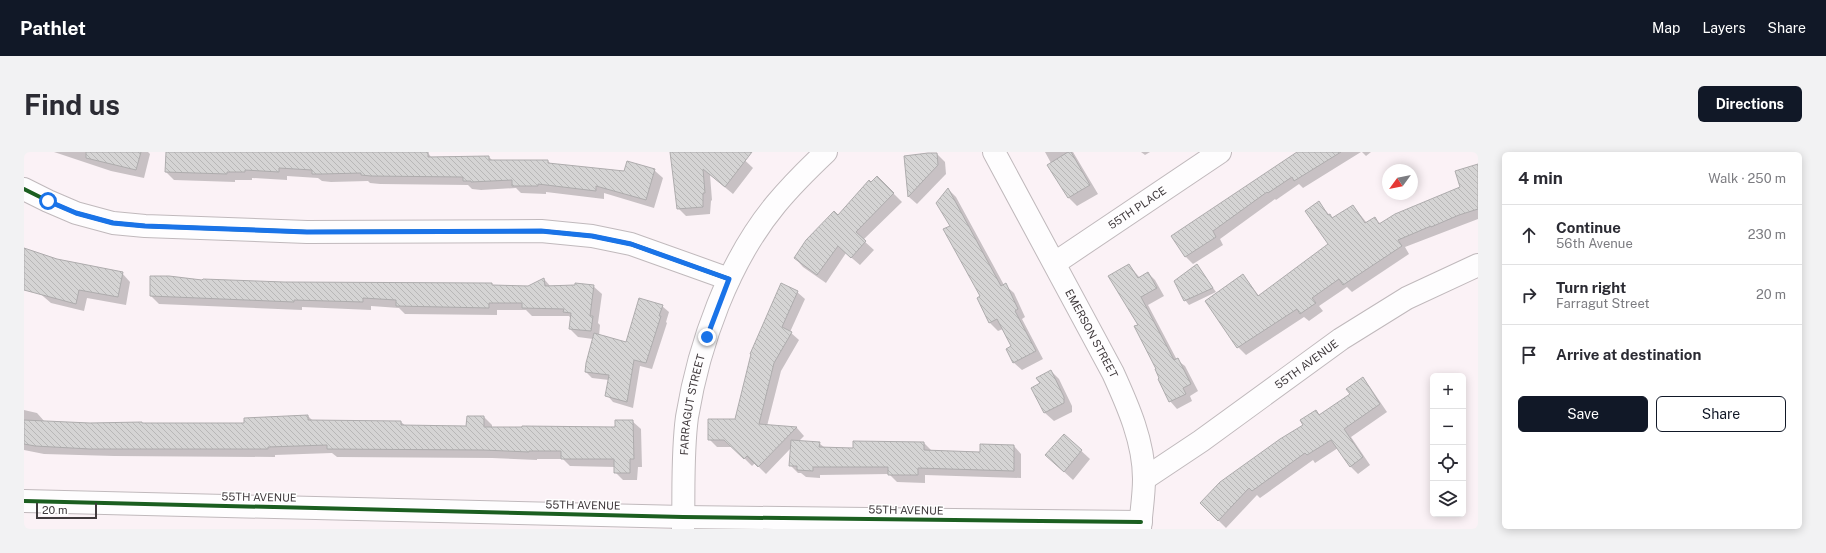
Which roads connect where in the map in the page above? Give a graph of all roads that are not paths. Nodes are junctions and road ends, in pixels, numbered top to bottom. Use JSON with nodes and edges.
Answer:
{"nodes":[{"id":1,"x":826,"y":152,"type":"edge"},
{"id":2,"x":994,"y":152,"type":"edge"},
{"id":3,"x":1220,"y":152,"type":"edge"},
{"id":4,"x":24,"y":189,"type":"edge"},
{"id":5,"x":1055,"y":262,"type":"junction"},
{"id":6,"x":1478,"y":265,"type":"edge"},
{"id":7,"x":729,"y":279,"type":"junction"},
{"id":8,"x":1144,"y":479,"type":"junction"},
{"id":9,"x":24,"y":501,"type":"edge"},
{"id":10,"x":683,"y":523,"type":"edge"},
{"id":11,"x":1141,"y":525,"type":"edge"}],
"edges":[{"from":1,"to":7,"type":"street","name":"FARRAGUT STREET"},
{"from":2,"to":5,"type":"street","name":"EMERSON STREET"},
{"from":3,"to":5,"type":"street","name":"55TH PLACE"},
{"from":4,"to":7,"type":"street"},
{"from":5,"to":8,"type":"street","name":"EMERSON STREET"},
{"from":6,"to":8,"type":"street","name":"55TH AVENUE"},
{"from":7,"to":10,"type":"street","name":"FARRAGUT STREET"},
{"from":8,"to":11,"type":"street","name":"EMERSON STREET"},
{"from":9,"to":10,"type":"street","name":"55TH AVENUE"},
{"from":10,"to":11,"type":"street","name":"55TH AVENUE"}]}
